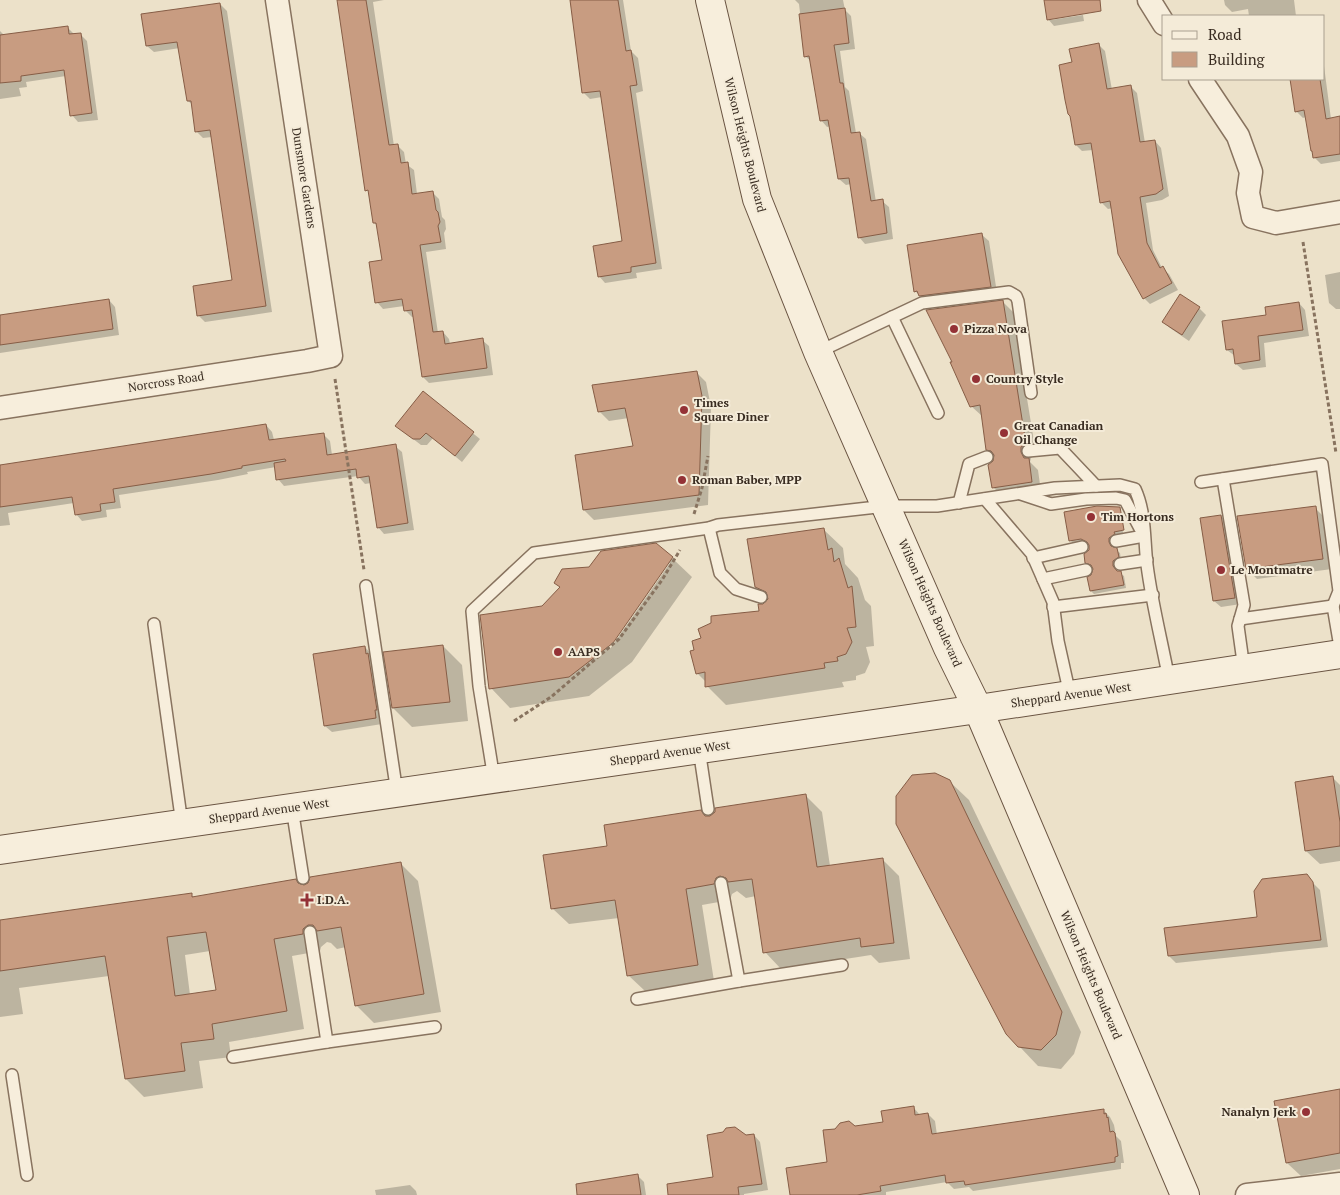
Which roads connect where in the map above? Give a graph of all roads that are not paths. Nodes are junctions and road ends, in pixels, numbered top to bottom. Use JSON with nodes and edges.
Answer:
{"nodes":[{"id":1,"x":277,"y":0,"type":"edge"},
{"id":2,"x":710,"y":0,"type":"edge"},
{"id":3,"x":1149,"y":0,"type":"edge"},
{"id":4,"x":1162,"y":21,"type":"edge"},
{"id":5,"x":1201,"y":80,"type":"edge"},
{"id":6,"x":1340,"y":212,"type":"edge"},
{"id":7,"x":892,"y":317,"type":"junction"},
{"id":8,"x":818,"y":352,"type":"junction"},
{"id":9,"x":331,"y":356,"type":"joint"},
{"id":10,"x":1031,"y":393,"type":"dead end"},
{"id":11,"x":0,"y":408,"type":"edge"},
{"id":12,"x":938,"y":413,"type":"dead end"},
{"id":13,"x":1028,"y":451,"type":"dead end"},
{"id":14,"x":987,"y":457,"type":"dead end"},
{"id":15,"x":1223,"y":479,"type":"junction"},
{"id":16,"x":1201,"y":482,"type":"dead end"},
{"id":17,"x":1096,"y":486,"type":"junction"},
{"id":18,"x":1020,"y":494,"type":"junction"},
{"id":19,"x":984,"y":499,"type":"junction"},
{"id":20,"x":959,"y":503,"type":"junction"},
{"id":21,"x":886,"y":506,"type":"junction"},
{"id":22,"x":709,"y":528,"type":"junction"},
{"id":23,"x":1144,"y":536,"type":"junction"},
{"id":24,"x":1116,"y":541,"type":"dead end"},
{"id":25,"x":1082,"y":547,"type":"dead end"},
{"id":26,"x":1033,"y":558,"type":"junction"},
{"id":27,"x":1147,"y":560,"type":"junction"},
{"id":28,"x":1120,"y":564,"type":"dead end"},
{"id":29,"x":1086,"y":570,"type":"dead end"},
{"id":30,"x":1043,"y":579,"type":"junction"},
{"id":31,"x":366,"y":586,"type":"road end"},
{"id":32,"x":1153,"y":595,"type":"junction"},
{"id":33,"x":761,"y":597,"type":"dead end"},
{"id":34,"x":1333,"y":606,"type":"junction"},
{"id":35,"x":1054,"y":607,"type":"junction"},
{"id":36,"x":1240,"y":619,"type":"junction"},
{"id":37,"x":154,"y":624,"type":"dead end"},
{"id":38,"x":1340,"y":647,"type":"edge"},
{"id":39,"x":1340,"y":654,"type":"edge"},
{"id":40,"x":1244,"y":669,"type":"junction"},
{"id":41,"x":1169,"y":680,"type":"junction"},
{"id":42,"x":1070,"y":695,"type":"junction"},
{"id":43,"x":978,"y":709,"type":"junction"},
{"id":44,"x":699,"y":749,"type":"junction"},
{"id":45,"x":494,"y":779,"type":"junction"},
{"id":46,"x":397,"y":793,"type":"junction"},
{"id":47,"x":292,"y":808,"type":"junction"},
{"id":48,"x":708,"y":809,"type":"dead end"},
{"id":49,"x":182,"y":824,"type":"junction"},
{"id":50,"x":0,"y":850,"type":"edge"},
{"id":51,"x":302,"y":878,"type":"dead end"},
{"id":52,"x":721,"y":883,"type":"dead end"},
{"id":53,"x":310,"y":932,"type":"dead end"},
{"id":54,"x":842,"y":965,"type":"dead end"},
{"id":55,"x":739,"y":981,"type":"junction"},
{"id":56,"x":637,"y":999,"type":"dead end"},
{"id":57,"x":435,"y":1027,"type":"dead end"},
{"id":58,"x":327,"y":1042,"type":"junction"},
{"id":59,"x":233,"y":1057,"type":"dead end"},
{"id":60,"x":12,"y":1075,"type":"dead end"},
{"id":61,"x":27,"y":1175,"type":"dead end"},
{"id":62,"x":1340,"y":1184,"type":"edge"},
{"id":63,"x":1185,"y":1195,"type":"edge"},
{"id":64,"x":1247,"y":1195,"type":"edge"}],
"edges":[{"from":1,"to":9,"type":"street","name":"Dunsmore Gardens"},
{"from":2,"to":8,"type":"main road","name":"Wilson Heights Boulevard"},
{"from":3,"to":4,"type":"street"},
{"from":5,"to":6,"type":"street"},
{"from":7,"to":8,"type":"lane"},
{"from":7,"to":10,"type":"lane"},
{"from":7,"to":12,"type":"lane"},
{"from":8,"to":21,"type":"main road","name":"Wilson Heights Boulevard"},
{"from":9,"to":11,"type":"street","name":"Norcross Road"},
{"from":13,"to":17,"type":"lane"},
{"from":14,"to":20,"type":"lane"},
{"from":15,"to":16,"type":"lane"},
{"from":15,"to":34,"type":"lane"},
{"from":15,"to":36,"type":"lane"},
{"from":17,"to":18,"type":"lane"},
{"from":17,"to":23,"type":"lane"},
{"from":18,"to":19,"type":"lane"},
{"from":18,"to":23,"type":"lane"},
{"from":19,"to":20,"type":"lane"},
{"from":19,"to":26,"type":"lane"},
{"from":20,"to":21,"type":"lane"},
{"from":21,"to":22,"type":"lane"},
{"from":21,"to":43,"type":"main road","name":"Wilson Heights Boulevard"},
{"from":22,"to":33,"type":"lane"},
{"from":22,"to":45,"type":"lane"},
{"from":23,"to":24,"type":"lane"},
{"from":23,"to":27,"type":"lane"},
{"from":25,"to":26,"type":"lane"},
{"from":26,"to":30,"type":"lane"},
{"from":27,"to":28,"type":"lane"},
{"from":27,"to":32,"type":"lane"},
{"from":29,"to":30,"type":"lane"},
{"from":30,"to":35,"type":"lane"},
{"from":31,"to":46,"type":"lane"},
{"from":32,"to":35,"type":"lane"},
{"from":32,"to":41,"type":"lane"},
{"from":34,"to":36,"type":"lane"},
{"from":34,"to":38,"type":"lane"},
{"from":35,"to":42,"type":"lane"},
{"from":36,"to":40,"type":"lane"},
{"from":37,"to":49,"type":"lane"},
{"from":39,"to":40,"type":"main road","name":"Sheppard Avenue West"},
{"from":40,"to":41,"type":"main road","name":"Sheppard Avenue West"},
{"from":41,"to":42,"type":"main road","name":"Sheppard Avenue West"},
{"from":42,"to":43,"type":"main road","name":"Sheppard Avenue West"},
{"from":43,"to":44,"type":"main road","name":"Sheppard Avenue West"},
{"from":43,"to":63,"type":"main road","name":"Wilson Heights Boulevard"},
{"from":44,"to":45,"type":"main road","name":"Sheppard Avenue West"},
{"from":44,"to":48,"type":"lane"},
{"from":45,"to":46,"type":"main road","name":"Sheppard Avenue West"},
{"from":46,"to":47,"type":"main road","name":"Sheppard Avenue West"},
{"from":47,"to":49,"type":"main road","name":"Sheppard Avenue West"},
{"from":47,"to":51,"type":"lane"},
{"from":49,"to":50,"type":"main road","name":"Sheppard Avenue West"},
{"from":52,"to":55,"type":"lane"},
{"from":53,"to":58,"type":"lane"},
{"from":54,"to":55,"type":"lane"},
{"from":55,"to":56,"type":"lane"},
{"from":57,"to":58,"type":"lane"},
{"from":58,"to":59,"type":"lane"},
{"from":60,"to":61,"type":"lane"},
{"from":62,"to":64,"type":"street"}]}
